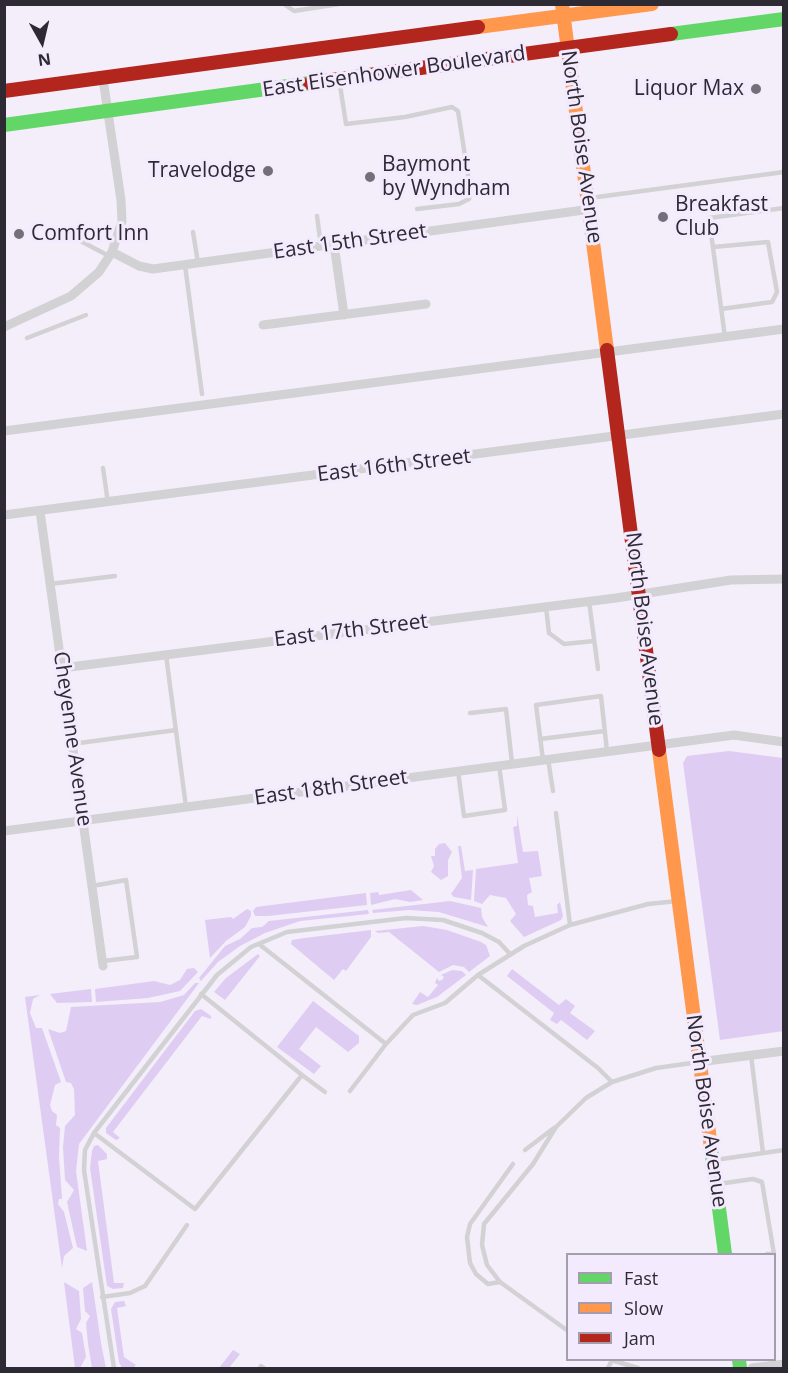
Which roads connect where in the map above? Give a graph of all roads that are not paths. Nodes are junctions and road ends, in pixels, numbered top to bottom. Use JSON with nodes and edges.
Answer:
{"nodes":[{"id":1,"x":284,"y":4,"type":"edge"},
{"id":2,"x":339,"y":4,"type":"edge"},
{"id":3,"x":652,"y":4,"type":"edge"},
{"id":4,"x":563,"y":11,"type":"edge"},
{"id":5,"x":783,"y":19,"type":"edge"},
{"id":6,"x":567,"y":49,"type":"junction"},
{"id":7,"x":102,"y":79,"type":"junction"},
{"id":8,"x":340,"y":79,"type":"junction"},
{"id":9,"x":4,"y":91,"type":"edge"},
{"id":10,"x":106,"y":110,"type":"junction"},
{"id":11,"x":4,"y":124,"type":"edge"},
{"id":12,"x":783,"y":172,"type":"edge"},
{"id":13,"x":590,"y":204,"type":"junction"},
{"id":14,"x":783,"y":208,"type":"edge"},
{"id":15,"x":417,"y":209,"type":"dead end"},
{"id":16,"x":317,"y":216,"type":"dead end"},
{"id":17,"x":194,"y":232,"type":"dead end"},
{"id":18,"x":73,"y":237,"type":"dead end"},
{"id":19,"x":334,"y":244,"type":"junction"},
{"id":20,"x":321,"y":246,"type":"junction"},
{"id":21,"x":713,"y":247,"type":"junction"},
{"id":22,"x":110,"y":254,"type":"junction"},
{"id":23,"x":198,"y":263,"type":"junction"},
{"id":24,"x":185,"y":265,"type":"junction"},
{"id":25,"x":426,"y":304,"type":"dead end"},
{"id":26,"x":721,"y":309,"type":"junction"},
{"id":27,"x":86,"y":315,"type":"dead end"},
{"id":28,"x":344,"y":315,"type":"junction"},
{"id":29,"x":263,"y":326,"type":"dead end"},
{"id":30,"x":4,"y":327,"type":"edge"},
{"id":31,"x":783,"y":329,"type":"edge"},
{"id":32,"x":725,"y":337,"type":"junction"},
{"id":33,"x":27,"y":338,"type":"dead end"},
{"id":34,"x":609,"y":353,"type":"junction"},
{"id":35,"x":202,"y":394,"type":"dead end"},
{"id":36,"x":783,"y":414,"type":"edge"},
{"id":37,"x":4,"y":431,"type":"edge"},
{"id":38,"x":620,"y":436,"type":"junction"},
{"id":39,"x":103,"y":468,"type":"dead end"},
{"id":40,"x":108,"y":503,"type":"junction"},
{"id":41,"x":40,"y":511,"type":"junction"},
{"id":42,"x":4,"y":515,"type":"edge"},
{"id":43,"x":115,"y":576,"type":"dead end"},
{"id":44,"x":783,"y":579,"type":"edge"},
{"id":45,"x":50,"y":584,"type":"junction"},
{"id":46,"x":640,"y":594,"type":"junction"},
{"id":47,"x":589,"y":601,"type":"junction"},
{"id":48,"x":546,"y":606,"type":"junction"},
{"id":49,"x":594,"y":641,"type":"junction"},
{"id":50,"x":166,"y":655,"type":"junction"},
{"id":51,"x":62,"y":668,"type":"junction"},
{"id":52,"x":598,"y":669,"type":"dead end"},
{"id":53,"x":470,"y":713,"type":"dead end"},
{"id":54,"x":176,"y":730,"type":"junction"},
{"id":55,"x":605,"y":731,"type":"junction"},
{"id":56,"x":540,"y":739,"type":"junction"},
{"id":57,"x":783,"y":742,"type":"edge"},
{"id":58,"x":72,"y":744,"type":"junction"},
{"id":59,"x":658,"y":744,"type":"junction"},
{"id":60,"x":608,"y":751,"type":"junction"},
{"id":61,"x":546,"y":759,"type":"junction"},
{"id":62,"x":513,"y":764,"type":"junction"},
{"id":63,"x":499,"y":765,"type":"junction"},
{"id":64,"x":458,"y":771,"type":"junction"},
{"id":65,"x":553,"y":791,"type":"dead end"},
{"id":66,"x":186,"y":807,"type":"junction"},
{"id":67,"x":556,"y":813,"type":"dead end"},
{"id":68,"x":83,"y":821,"type":"junction"},
{"id":69,"x":4,"y":831,"type":"edge"},
{"id":70,"x":92,"y":886,"type":"junction"},
{"id":71,"x":678,"y":902,"type":"junction"},
{"id":72,"x":570,"y":925,"type":"junction"},
{"id":73,"x":259,"y":944,"type":"junction"},
{"id":74,"x":510,"y":954,"type":"junction"},
{"id":75,"x":102,"y":964,"type":"joint"},
{"id":76,"x":478,"y":975,"type":"junction"},
{"id":77,"x":201,"y":994,"type":"junction"},
{"id":78,"x":386,"y":1044,"type":"junction"},
{"id":79,"x":783,"y":1051,"type":"edge"},
{"id":80,"x":750,"y":1055,"type":"junction"},
{"id":81,"x":699,"y":1062,"type":"junction"},
{"id":82,"x":302,"y":1075,"type":"junction"},
{"id":83,"x":612,"y":1082,"type":"junction"},
{"id":84,"x":350,"y":1091,"type":"dead end"},
{"id":85,"x":324,"y":1092,"type":"dead end"},
{"id":86,"x":556,"y":1127,"type":"junction"},
{"id":87,"x":94,"y":1133,"type":"junction"},
{"id":88,"x":525,"y":1150,"type":"dead end"},
{"id":89,"x":783,"y":1150,"type":"edge"},
{"id":90,"x":763,"y":1153,"type":"junction"},
{"id":91,"x":712,"y":1160,"type":"junction"},
{"id":92,"x":513,"y":1164,"type":"dead end"},
{"id":93,"x":715,"y":1184,"type":"junction"},
{"id":94,"x":187,"y":1225,"type":"dead end"},
{"id":95,"x":725,"y":1253,"type":"edge"},
{"id":96,"x":774,"y":1253,"type":"edge"},
{"id":97,"x":500,"y":1282,"type":"junction"},
{"id":98,"x":102,"y":1297,"type":"junction"},
{"id":99,"x":566,"y":1330,"type":"edge"},
{"id":100,"x":614,"y":1361,"type":"edge"},
{"id":101,"x":783,"y":1364,"type":"edge"},
{"id":102,"x":114,"y":1368,"type":"edge"},
{"id":103,"x":260,"y":1368,"type":"edge"},
{"id":104,"x":264,"y":1368,"type":"edge"},
{"id":105,"x":638,"y":1368,"type":"edge"},
{"id":106,"x":752,"y":1368,"type":"edge"}],
"edges":[{"from":1,"to":2,"type":"lane"},
{"from":3,"to":4,"type":"main road","name":"East Eisenhower Boulevard"},
{"from":4,"to":6,"type":"main road","name":"North Boise Avenue"},
{"from":4,"to":7,"type":"main road","name":"East Eisenhower Boulevard"},
{"from":5,"to":6,"type":"main road","name":"East Eisenhower Boulevard"},
{"from":6,"to":8,"type":"main road","name":"East Eisenhower Boulevard"},
{"from":6,"to":13,"type":"main road","name":"North Boise Avenue"},
{"from":7,"to":9,"type":"main road","name":"East Eisenhower Boulevard"},
{"from":7,"to":10,"type":"street"},
{"from":8,"to":10,"type":"main road","name":"East Eisenhower Boulevard"},
{"from":8,"to":15,"type":"lane"},
{"from":10,"to":11,"type":"main road","name":"East Eisenhower Boulevard"},
{"from":10,"to":22,"type":"street"},
{"from":12,"to":13,"type":"lane"},
{"from":13,"to":19,"type":"street","name":"East 15th Street"},
{"from":13,"to":34,"type":"main road","name":"North Boise Avenue"},
{"from":14,"to":21,"type":"lane"},
{"from":16,"to":20,"type":"lane"},
{"from":17,"to":23,"type":"lane"},
{"from":18,"to":22,"type":"lane"},
{"from":19,"to":20,"type":"street","name":"East 15th Street"},
{"from":19,"to":28,"type":"street"},
{"from":20,"to":23,"type":"street","name":"East 15th Street"},
{"from":21,"to":26,"type":"lane"},
{"from":21,"to":26,"type":"lane"},
{"from":22,"to":24,"type":"street","name":"East 15th Street"},
{"from":22,"to":30,"type":"street"},
{"from":23,"to":24,"type":"street","name":"East 15th Street"},
{"from":24,"to":35,"type":"lane"},
{"from":25,"to":28,"type":"street"},
{"from":26,"to":32,"type":"lane"},
{"from":27,"to":33,"type":"lane"},
{"from":28,"to":29,"type":"street"},
{"from":31,"to":32,"type":"street"},
{"from":32,"to":34,"type":"street"},
{"from":34,"to":37,"type":"street"},
{"from":34,"to":38,"type":"main road","name":"North Boise Avenue"},
{"from":36,"to":38,"type":"street","name":"East 16th Street"},
{"from":38,"to":40,"type":"street","name":"East 16th Street"},
{"from":38,"to":46,"type":"main road","name":"North Boise Avenue"},
{"from":39,"to":40,"type":"lane"},
{"from":40,"to":41,"type":"street","name":"East 16th Street"},
{"from":41,"to":42,"type":"street","name":"East 16th Street"},
{"from":41,"to":45,"type":"street","name":"Cheyenne Avenue"},
{"from":43,"to":45,"type":"lane"},
{"from":44,"to":46,"type":"street","name":"East 17th Street"},
{"from":45,"to":51,"type":"street","name":"Cheyenne Avenue"},
{"from":46,"to":47,"type":"street","name":"East 17th Street"},
{"from":46,"to":59,"type":"main road","name":"North Boise Avenue"},
{"from":47,"to":48,"type":"street","name":"East 17th Street"},
{"from":47,"to":49,"type":"lane"},
{"from":48,"to":49,"type":"lane"},
{"from":48,"to":50,"type":"street","name":"East 17th Street"},
{"from":49,"to":52,"type":"lane"},
{"from":50,"to":51,"type":"street","name":"East 17th Street"},
{"from":50,"to":54,"type":"lane"},
{"from":51,"to":58,"type":"street","name":"Cheyenne Avenue"},
{"from":53,"to":62,"type":"lane"},
{"from":54,"to":58,"type":"lane"},
{"from":54,"to":66,"type":"lane"},
{"from":55,"to":56,"type":"lane"},
{"from":55,"to":56,"type":"lane"},
{"from":55,"to":60,"type":"lane"},
{"from":56,"to":61,"type":"lane"},
{"from":57,"to":59,"type":"street","name":"East 18th Street"},
{"from":58,"to":68,"type":"street","name":"Cheyenne Avenue"},
{"from":59,"to":60,"type":"street","name":"East 18th Street"},
{"from":59,"to":71,"type":"main road","name":"North Boise Avenue"},
{"from":60,"to":61,"type":"street","name":"East 18th Street"},
{"from":61,"to":62,"type":"street","name":"East 18th Street"},
{"from":61,"to":65,"type":"lane"},
{"from":62,"to":63,"type":"street","name":"East 18th Street"},
{"from":63,"to":64,"type":"street","name":"East 18th Street"},
{"from":63,"to":64,"type":"lane"},
{"from":64,"to":66,"type":"street","name":"East 18th Street"},
{"from":66,"to":68,"type":"street","name":"East 18th Street"},
{"from":67,"to":72,"type":"lane"},
{"from":68,"to":69,"type":"street","name":"East 18th Street"},
{"from":68,"to":70,"type":"street","name":"Cheyenne Avenue"},
{"from":70,"to":75,"type":"street","name":"Cheyenne Avenue"},
{"from":70,"to":75,"type":"lane"},
{"from":71,"to":72,"type":"lane"},
{"from":71,"to":81,"type":"main road","name":"North Boise Avenue"},
{"from":72,"to":74,"type":"lane"},
{"from":73,"to":74,"type":"lane"},
{"from":73,"to":77,"type":"lane"},
{"from":73,"to":78,"type":"lane"},
{"from":74,"to":76,"type":"lane"},
{"from":76,"to":78,"type":"lane"},
{"from":76,"to":83,"type":"lane"},
{"from":77,"to":82,"type":"lane"},
{"from":77,"to":87,"type":"lane"},
{"from":78,"to":84,"type":"lane"},
{"from":79,"to":80,"type":"street"},
{"from":80,"to":81,"type":"street"},
{"from":80,"to":90,"type":"lane"},
{"from":81,"to":83,"type":"lane"},
{"from":81,"to":91,"type":"main road","name":"North Boise Avenue"},
{"from":82,"to":85,"type":"lane"},
{"from":82,"to":87,"type":"lane"},
{"from":83,"to":86,"type":"lane"},
{"from":86,"to":88,"type":"lane"},
{"from":86,"to":97,"type":"lane"},
{"from":87,"to":98,"type":"lane"},
{"from":89,"to":90,"type":"lane"},
{"from":90,"to":91,"type":"lane"},
{"from":91,"to":93,"type":"main road","name":"North Boise Avenue"},
{"from":92,"to":97,"type":"lane"},
{"from":93,"to":95,"type":"main road","name":"North Boise Avenue"},
{"from":93,"to":96,"type":"lane"},
{"from":94,"to":98,"type":"lane"},
{"from":97,"to":99,"type":"lane"},
{"from":98,"to":102,"type":"lane"},
{"from":100,"to":105,"type":"lane"},
{"from":101,"to":106,"type":"street"},
{"from":103,"to":104,"type":"lane"}]}
